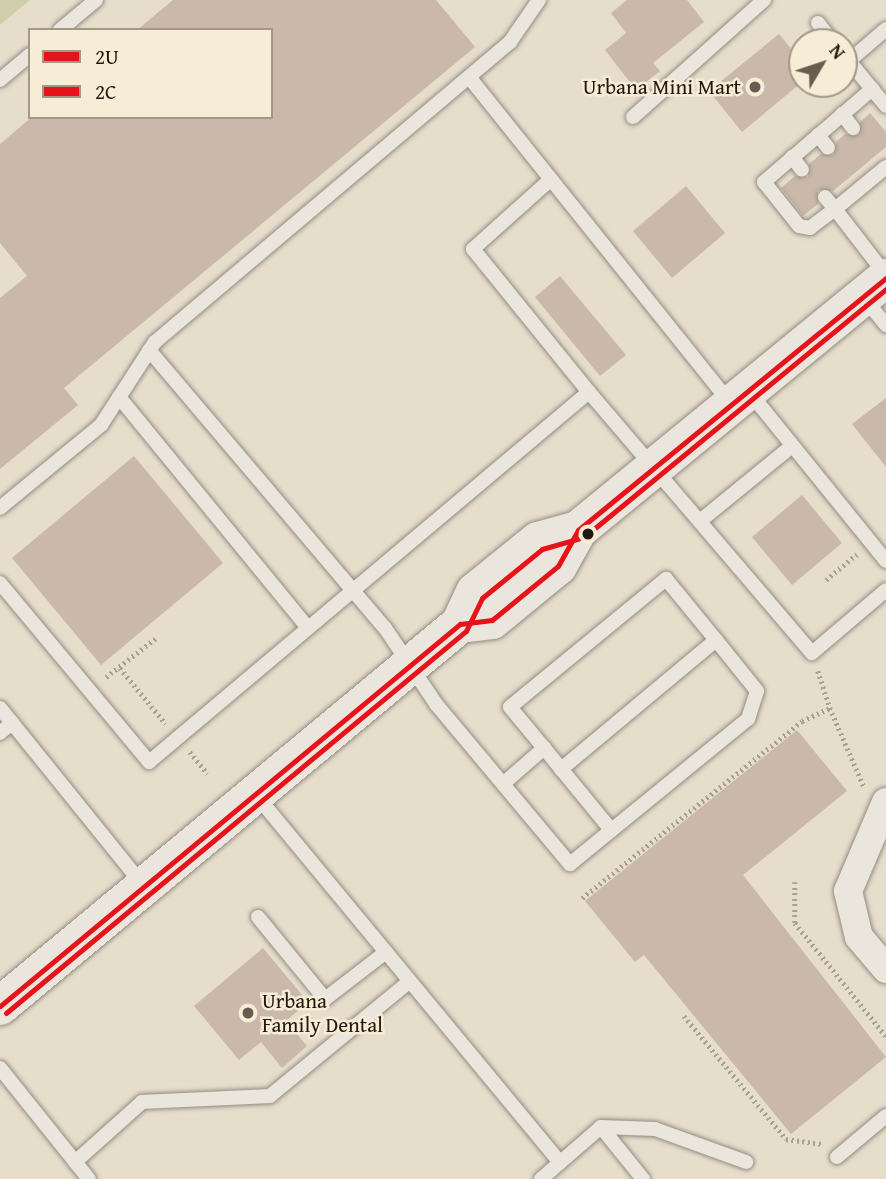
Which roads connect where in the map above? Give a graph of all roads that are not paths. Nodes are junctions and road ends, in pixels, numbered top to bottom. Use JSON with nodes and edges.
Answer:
{"nodes":[{"id":1,"x":96,"y":0,"type":"edge"},
{"id":2,"x":539,"y":0,"type":"edge"},
{"id":3,"x":764,"y":0,"type":"edge"},
{"id":4,"x":818,"y":23,"type":"dead end"},
{"id":5,"x":62,"y":28,"type":"edge"},
{"id":6,"x":822,"y":28,"type":"edge"},
{"id":7,"x":886,"y":29,"type":"edge"},
{"id":8,"x":858,"y":49,"type":"edge"},
{"id":9,"x":28,"y":57,"type":"edge"},
{"id":10,"x":858,"y":72,"type":"edge"},
{"id":11,"x":469,"y":77,"type":"junction"},
{"id":12,"x":0,"y":80,"type":"edge"},
{"id":13,"x":872,"y":89,"type":"junction"},
{"id":14,"x":886,"y":106,"type":"edge"},
{"id":15,"x":842,"y":114,"type":"junction"},
{"id":16,"x":633,"y":117,"type":"dead end"},
{"id":17,"x":853,"y":128,"type":"dead end"},
{"id":18,"x":817,"y":135,"type":"junction"},
{"id":19,"x":828,"y":148,"type":"dead end"},
{"id":20,"x":875,"y":156,"type":"dead end"},
{"id":21,"x":792,"y":157,"type":"junction"},
{"id":22,"x":886,"y":167,"type":"edge"},
{"id":23,"x":802,"y":170,"type":"dead end"},
{"id":24,"x":851,"y":176,"type":"dead end"},
{"id":25,"x":551,"y":179,"type":"junction"},
{"id":26,"x":861,"y":189,"type":"junction"},
{"id":27,"x":825,"y":197,"type":"dead end"},
{"id":28,"x":835,"y":209,"type":"junction"},
{"id":29,"x":880,"y":293,"type":"edge"},
{"id":30,"x":149,"y":350,"type":"junction"},
{"id":31,"x":589,"y":392,"type":"junction"},
{"id":32,"x":119,"y":397,"type":"junction"},
{"id":33,"x":739,"y":397,"type":"junction"},
{"id":34,"x":792,"y":446,"type":"junction"},
{"id":35,"x":655,"y":468,"type":"junction"},
{"id":36,"x":0,"y":508,"type":"edge"},
{"id":37,"x":700,"y":522,"type":"junction"},
{"id":38,"x":886,"y":561,"type":"edge"},
{"id":39,"x":0,"y":583,"type":"edge"},
{"id":40,"x":886,"y":590,"type":"edge"},
{"id":41,"x":352,"y":591,"type":"junction"},
{"id":42,"x":308,"y":628,"type":"junction"},
{"id":43,"x":716,"y":640,"type":"junction"},
{"id":44,"x":411,"y":665,"type":"junction"},
{"id":45,"x":0,"y":708,"type":"edge"},
{"id":46,"x":12,"y":723,"type":"junction"},
{"id":47,"x":0,"y":733,"type":"edge"},
{"id":48,"x":544,"y":748,"type":"junction"},
{"id":49,"x":561,"y":769,"type":"junction"},
{"id":50,"x":503,"y":784,"type":"junction"},
{"id":51,"x":255,"y":794,"type":"junction"},
{"id":52,"x":882,"y":812,"type":"edge"},
{"id":53,"x":611,"y":830,"type":"junction"},
{"id":54,"x":144,"y":886,"type":"junction"},
{"id":55,"x":258,"y":917,"type":"dead end"},
{"id":56,"x":386,"y":952,"type":"junction"},
{"id":57,"x":886,"y":969,"type":"edge"},
{"id":58,"x":410,"y":981,"type":"junction"},
{"id":59,"x":0,"y":1006,"type":"edge"},
{"id":60,"x":0,"y":1068,"type":"edge"},
{"id":61,"x":886,"y":1116,"type":"edge"},
{"id":62,"x":601,"y":1127,"type":"junction"},
{"id":63,"x":837,"y":1157,"type":"road end"},
{"id":64,"x":75,"y":1162,"type":"junction"},
{"id":65,"x":561,"y":1162,"type":"junction"},
{"id":66,"x":746,"y":1163,"type":"dead end"},
{"id":67,"x":89,"y":1179,"type":"edge"},
{"id":68,"x":541,"y":1179,"type":"edge"},
{"id":69,"x":643,"y":1179,"type":"edge"}],
"edges":[{"from":1,"to":5,"type":"lane"},
{"from":2,"to":11,"type":"lane"},
{"from":3,"to":16,"type":"lane"},
{"from":4,"to":6,"type":"lane"},
{"from":7,"to":8,"type":"lane"},
{"from":9,"to":12,"type":"lane"},
{"from":10,"to":13,"type":"lane"},
{"from":11,"to":25,"type":"lane"},
{"from":11,"to":30,"type":"lane"},
{"from":13,"to":14,"type":"lane"},
{"from":13,"to":15,"type":"lane"},
{"from":15,"to":17,"type":"lane"},
{"from":15,"to":18,"type":"lane"},
{"from":18,"to":19,"type":"lane"},
{"from":18,"to":21,"type":"lane"},
{"from":20,"to":22,"type":"lane"},
{"from":21,"to":23,"type":"lane"},
{"from":21,"to":28,"type":"lane"},
{"from":22,"to":26,"type":"lane"},
{"from":24,"to":26,"type":"lane"},
{"from":25,"to":31,"type":"lane"},
{"from":25,"to":33,"type":"lane"},
{"from":26,"to":28,"type":"lane"},
{"from":27,"to":28,"type":"lane"},
{"from":28,"to":29,"type":"lane"},
{"from":29,"to":33,"type":"main road"},
{"from":30,"to":32,"type":"lane"},
{"from":30,"to":41,"type":"lane"},
{"from":31,"to":35,"type":"lane"},
{"from":31,"to":41,"type":"lane"},
{"from":32,"to":36,"type":"lane"},
{"from":32,"to":42,"type":"lane"},
{"from":33,"to":34,"type":"lane"},
{"from":33,"to":35,"type":"main road"},
{"from":34,"to":37,"type":"lane"},
{"from":34,"to":38,"type":"lane"},
{"from":35,"to":37,"type":"lane"},
{"from":35,"to":44,"type":"main road"},
{"from":37,"to":40,"type":"lane"},
{"from":39,"to":42,"type":"lane"},
{"from":41,"to":42,"type":"lane"},
{"from":41,"to":44,"type":"lane"},
{"from":43,"to":48,"type":"lane"},
{"from":43,"to":49,"type":"lane"},
{"from":43,"to":53,"type":"lane"},
{"from":44,"to":50,"type":"lane"},
{"from":44,"to":51,"type":"main road"},
{"from":45,"to":46,"type":"lane"},
{"from":46,"to":47,"type":"lane"},
{"from":46,"to":54,"type":"lane"},
{"from":48,"to":49,"type":"lane"},
{"from":48,"to":50,"type":"lane"},
{"from":49,"to":53,"type":"lane"},
{"from":50,"to":53,"type":"lane"},
{"from":51,"to":54,"type":"main road"},
{"from":51,"to":56,"type":"lane"},
{"from":52,"to":57,"type":"street"},
{"from":54,"to":59,"type":"main road"},
{"from":55,"to":56,"type":"lane"},
{"from":56,"to":58,"type":"lane"},
{"from":58,"to":64,"type":"lane"},
{"from":58,"to":65,"type":"lane"},
{"from":60,"to":64,"type":"lane"},
{"from":61,"to":63,"type":"lane"},
{"from":62,"to":65,"type":"lane"},
{"from":62,"to":66,"type":"lane"},
{"from":62,"to":69,"type":"lane"},
{"from":64,"to":67,"type":"lane"},
{"from":65,"to":68,"type":"lane"}]}
